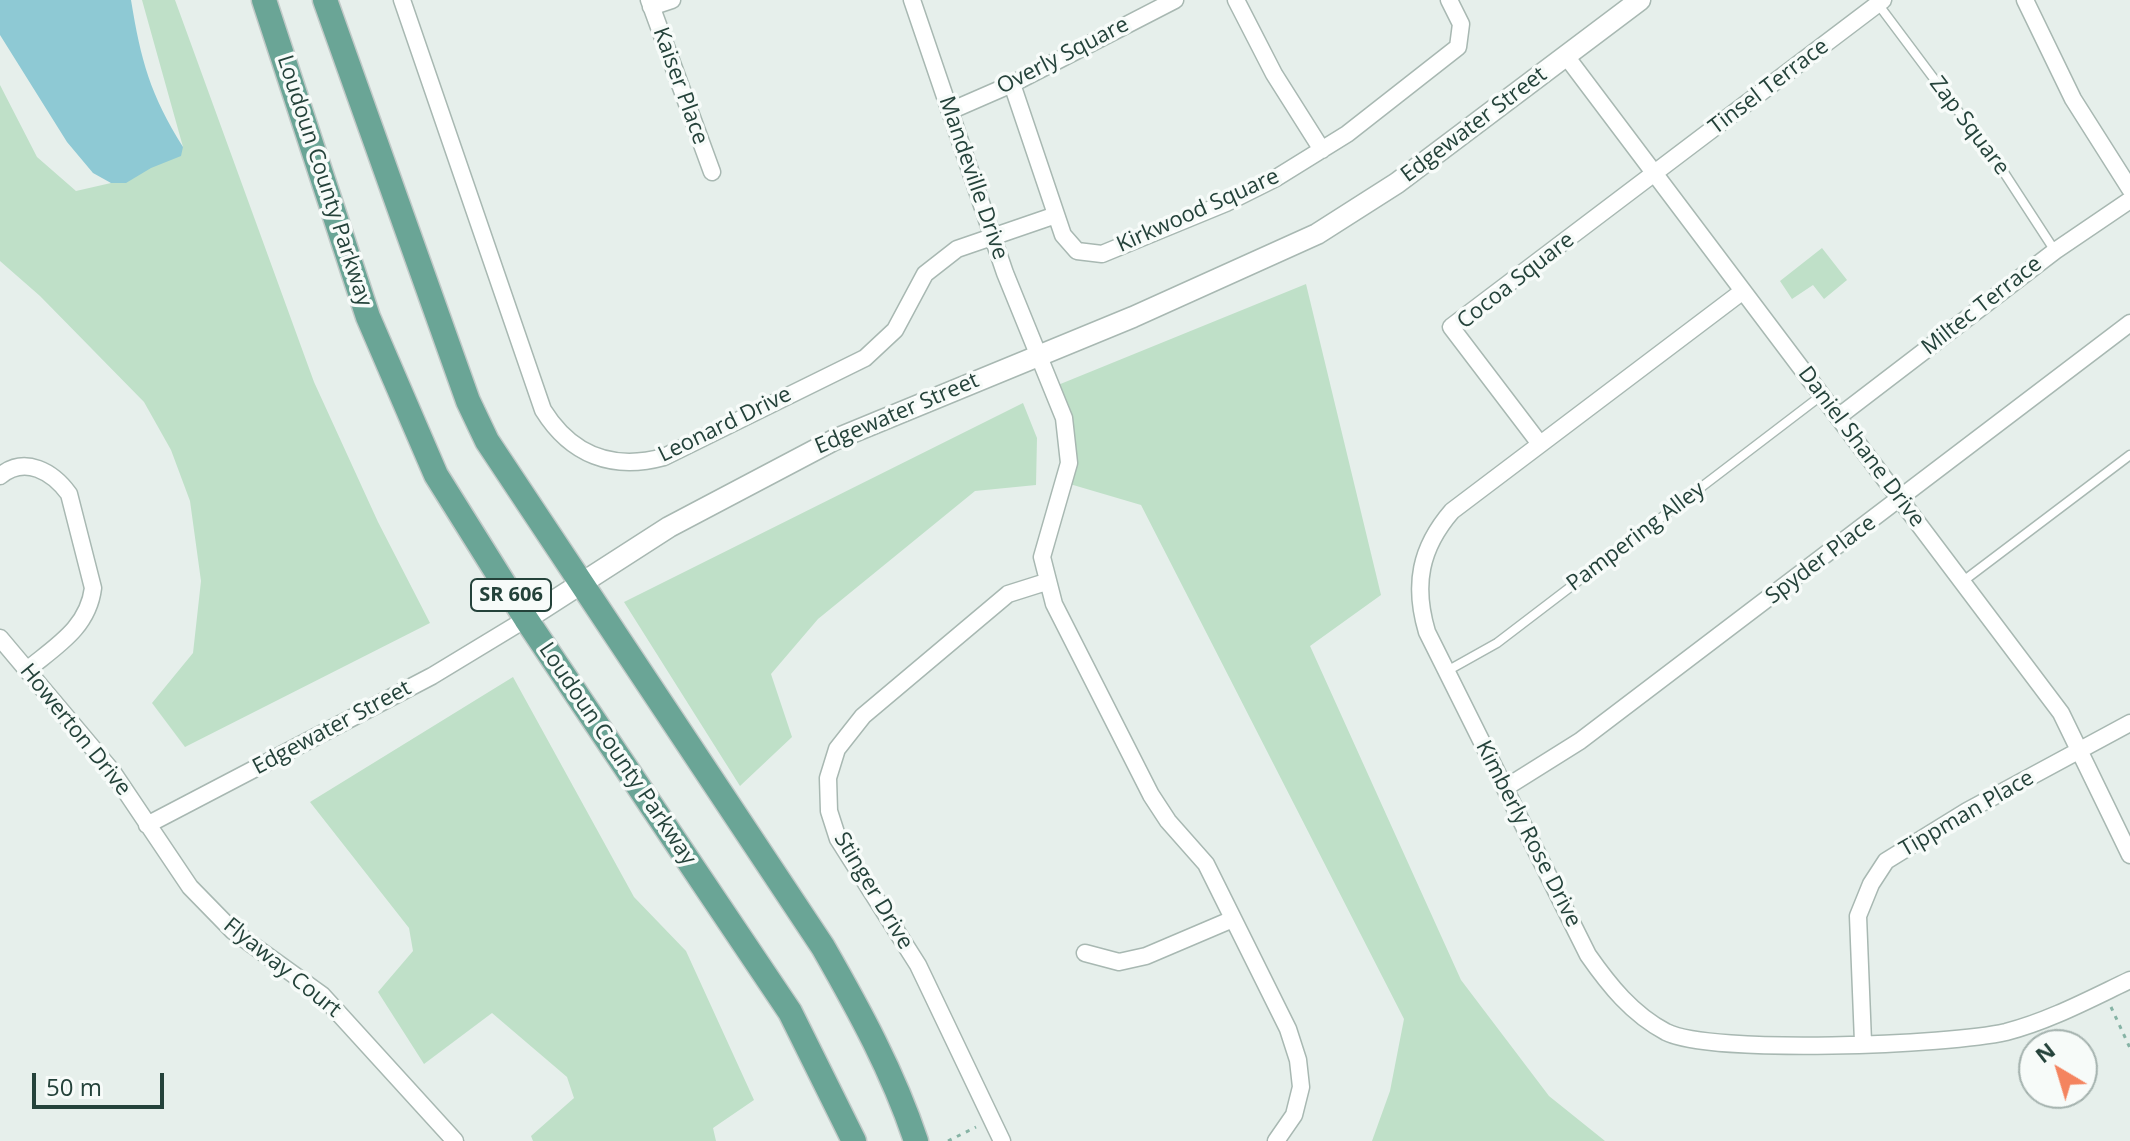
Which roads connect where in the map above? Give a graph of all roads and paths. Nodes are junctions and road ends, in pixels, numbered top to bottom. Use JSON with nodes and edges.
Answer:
{"nodes":[{"id":1,"x":264,"y":0,"type":"edge"},
{"id":2,"x":325,"y":0,"type":"edge"},
{"id":3,"x":402,"y":0,"type":"edge"},
{"id":4,"x":672,"y":0,"type":"edge"},
{"id":5,"x":912,"y":0,"type":"edge"},
{"id":6,"x":1175,"y":0,"type":"edge"},
{"id":7,"x":1236,"y":0,"type":"edge"},
{"id":8,"x":1449,"y":0,"type":"edge"},
{"id":9,"x":1640,"y":0,"type":"edge"},
{"id":10,"x":2025,"y":0,"type":"edge"},
{"id":11,"x":1880,"y":2,"type":"edge"},
{"id":12,"x":650,"y":4,"type":"edge"},
{"id":13,"x":1566,"y":56,"type":"junction"},
{"id":14,"x":1012,"y":84,"type":"junction"},
{"id":15,"x":950,"y":111,"type":"junction"},
{"id":16,"x":1322,"y":150,"type":"junction"},
{"id":17,"x":712,"y":172,"type":"dead end"},
{"id":18,"x":1655,"y":174,"type":"junction"},
{"id":19,"x":2130,"y":189,"type":"edge"},
{"id":20,"x":2130,"y":200,"type":"edge"},
{"id":21,"x":1056,"y":215,"type":"junction"},
{"id":22,"x":992,"y":236,"type":"junction"},
{"id":23,"x":2055,"y":251,"type":"junction"},
{"id":24,"x":1743,"y":291,"type":"junction"},
{"id":25,"x":2130,"y":323,"type":"edge"},
{"id":26,"x":1038,"y":355,"type":"junction"},
{"id":27,"x":1822,"y":395,"type":"junction"},
{"id":28,"x":1838,"y":417,"type":"junction"},
{"id":29,"x":1540,"y":444,"type":"junction"},
{"id":30,"x":2130,"y":455,"type":"edge"},
{"id":31,"x":0,"y":476,"type":"edge"},
{"id":32,"x":1900,"y":500,"type":"junction"},
{"id":33,"x":1046,"y":582,"type":"junction"},
{"id":34,"x":1962,"y":582,"type":"junction"},
{"id":35,"x":581,"y":584,"type":"junction"},
{"id":36,"x":526,"y":619,"type":"junction"},
{"id":37,"x":0,"y":638,"type":"edge"},
{"id":38,"x":27,"y":670,"type":"junction"},
{"id":39,"x":1447,"y":671,"type":"junction"},
{"id":40,"x":2130,"y":723,"type":"edge"},
{"id":41,"x":2080,"y":751,"type":"junction"},
{"id":42,"x":1505,"y":788,"type":"junction"},
{"id":43,"x":147,"y":825,"type":"junction"},
{"id":44,"x":2130,"y":855,"type":"edge"},
{"id":45,"x":1233,"y":919,"type":"junction"},
{"id":46,"x":1085,"y":953,"type":"dead end"},
{"id":47,"x":2130,"y":980,"type":"edge"},
{"id":48,"x":2104,"y":993,"type":"junction"},
{"id":49,"x":1863,"y":1042,"type":"junction"},
{"id":50,"x":2130,"y":1048,"type":"edge"},
{"id":51,"x":990,"y":1119,"type":"junction"},
{"id":52,"x":455,"y":1141,"type":"edge"},
{"id":53,"x":854,"y":1141,"type":"edge"},
{"id":54,"x":916,"y":1141,"type":"edge"},
{"id":55,"x":948,"y":1141,"type":"edge"},
{"id":56,"x":1002,"y":1141,"type":"edge"},
{"id":57,"x":1276,"y":1141,"type":"edge"}],
"edges":[{"from":1,"to":36,"type":"main road","name":"Loudoun County Parkway","number":"SR 606"},
{"from":2,"to":35,"type":"main road","number":"SR 606"},
{"from":3,"to":22,"type":"street","name":"Leonard Drive"},
{"from":4,"to":12,"type":"street"},
{"from":5,"to":15,"type":"street","name":"Mandeville Drive"},
{"from":6,"to":14,"type":"street","name":"Overly Square"},
{"from":7,"to":16,"type":"street"},
{"from":8,"to":16,"type":"street","name":"Kirkwood Square"},
{"from":9,"to":13,"type":"street","name":"Edgewater Street"},
{"from":10,"to":19,"type":"street"},
{"from":11,"to":18,"type":"street","name":"Tinsel Terrace"},
{"from":11,"to":23,"type":"lane","name":"Zap Square"},
{"from":12,"to":17,"type":"street","name":"Kaiser Place"},
{"from":13,"to":18,"type":"street","name":"Daniel Shane Drive"},
{"from":13,"to":26,"type":"street","name":"Edgewater Street"},
{"from":14,"to":15,"type":"street","name":"Overly Square"},
{"from":14,"to":21,"type":"street","name":"Kirkwood Square"},
{"from":15,"to":22,"type":"street","name":"Mandeville Drive"},
{"from":16,"to":21,"type":"street","name":"Kirkwood Square"},
{"from":18,"to":24,"type":"street","name":"Daniel Shane Drive"},
{"from":18,"to":29,"type":"street","name":"Cocoa Square"},
{"from":20,"to":23,"type":"street","name":"Miltec Terrace"},
{"from":21,"to":22,"type":"street","name":"Leonard Drive"},
{"from":22,"to":26,"type":"street","name":"Mandeville Drive"},
{"from":23,"to":28,"type":"street","name":"Miltec Terrace"},
{"from":24,"to":27,"type":"street","name":"Daniel Shane Drive"},
{"from":24,"to":29,"type":"street","name":"Kimberly Rose Drive"},
{"from":25,"to":32,"type":"street","name":"Spyder Place"},
{"from":26,"to":33,"type":"street"},
{"from":26,"to":35,"type":"street","name":"Edgewater Street"},
{"from":27,"to":28,"type":"street","name":"Daniel Shane Drive"},
{"from":27,"to":39,"type":"lane","name":"Pampering Alley"},
{"from":28,"to":32,"type":"street","name":"Daniel Shane Drive"},
{"from":29,"to":39,"type":"street","name":"Kimberly Rose Drive"},
{"from":30,"to":34,"type":"lane"},
{"from":31,"to":38,"type":"street"},
{"from":32,"to":34,"type":"street","name":"Daniel Shane Drive"},
{"from":32,"to":42,"type":"street","name":"Spyder Place"},
{"from":33,"to":45,"type":"street"},
{"from":33,"to":51,"type":"street","name":"Stinger Drive"},
{"from":34,"to":41,"type":"street","name":"Daniel Shane Drive"},
{"from":35,"to":36,"type":"street","name":"Edgewater Street"},
{"from":35,"to":54,"type":"main road","number":"SR 606"},
{"from":36,"to":43,"type":"street","name":"Edgewater Street"},
{"from":36,"to":53,"type":"main road","name":"Loudoun County Parkway","number":"SR 606"},
{"from":37,"to":38,"type":"street","name":"Howerton Drive"},
{"from":38,"to":43,"type":"street","name":"Howerton Drive"},
{"from":39,"to":42,"type":"street","name":"Kimberly Rose Drive"},
{"from":40,"to":41,"type":"street","name":"Tippman Place"},
{"from":41,"to":44,"type":"street","name":"Daniel Shane Drive"},
{"from":41,"to":49,"type":"street","name":"Tippman Place"},
{"from":42,"to":49,"type":"street","name":"Kimberly Rose Drive"},
{"from":43,"to":52,"type":"street","name":"Flyaway Court"},
{"from":45,"to":46,"type":"street"},
{"from":45,"to":57,"type":"street"},
{"from":47,"to":48,"type":"street","name":"Kimberly Rose Drive"},
{"from":48,"to":49,"type":"street","name":"Kimberly Rose Drive"},
{"from":48,"to":50,"type":"path"},
{"from":51,"to":55,"type":"path"},
{"from":51,"to":56,"type":"street","name":"Stinger Drive"}]}
